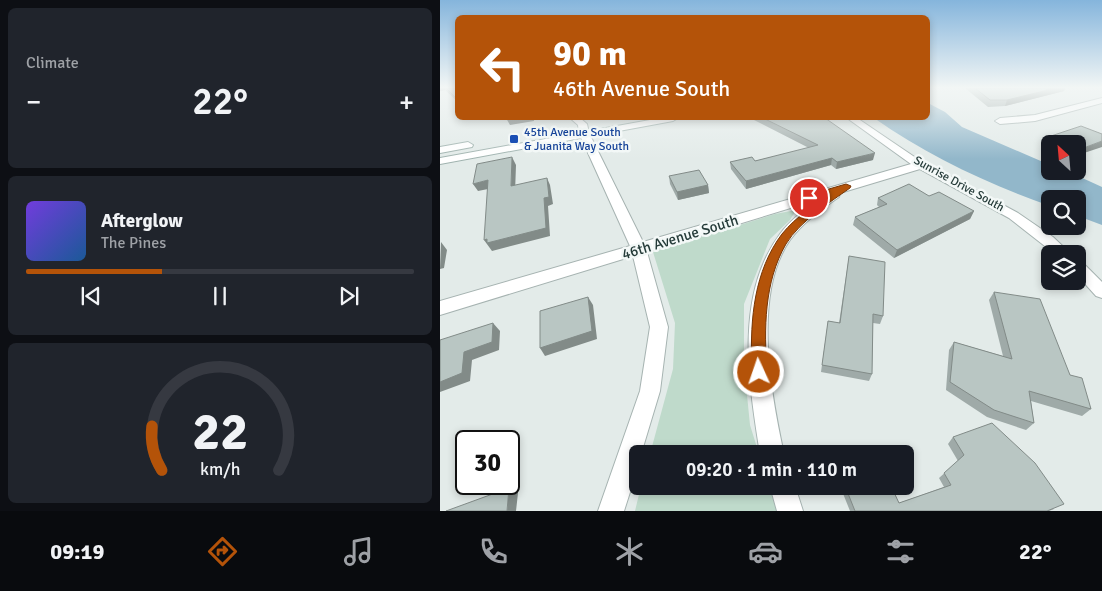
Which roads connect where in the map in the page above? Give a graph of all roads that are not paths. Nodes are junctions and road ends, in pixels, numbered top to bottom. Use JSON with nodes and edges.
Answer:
{"nodes":[{"id":1,"x":1058,"y":112,"type":"edge"},
{"id":2,"x":610,"y":120,"type":"edge"},
{"id":3,"x":647,"y":120,"type":"edge"},
{"id":4,"x":855,"y":120,"type":"edge"},
{"id":5,"x":1000,"y":121,"type":"dead end"},
{"id":6,"x":580,"y":125,"type":"edge"},
{"id":7,"x":506,"y":138,"type":"dead end"},
{"id":8,"x":478,"y":143,"type":"dead end"},
{"id":9,"x":440,"y":150,"type":"edge"},
{"id":10,"x":440,"y":161,"type":"edge"},
{"id":11,"x":920,"y":165,"type":"junction"},
{"id":12,"x":846,"y":186,"type":"junction"},
{"id":13,"x":1053,"y":245,"type":"edge"},
{"id":14,"x":639,"y":250,"type":"junction"},
{"id":15,"x":1086,"y":276,"type":"edge"},
{"id":16,"x":1102,"y":292,"type":"edge"},
{"id":17,"x":440,"y":308,"type":"edge"},
{"id":18,"x":770,"y":445,"type":"edge"},
{"id":19,"x":785,"y":495,"type":"edge"},
{"id":20,"x":611,"y":511,"type":"edge"},
{"id":21,"x":790,"y":511,"type":"edge"}],
"edges":[{"from":1,"to":5,"type":"street"},
{"from":2,"to":6,"type":"street"},
{"from":3,"to":6,"type":"street"},
{"from":4,"to":11,"type":"street","name":"Sunrise Drive South"},
{"from":6,"to":7,"type":"street"},
{"from":6,"to":10,"type":"street"},
{"from":6,"to":14,"type":"street"},
{"from":8,"to":9,"type":"street"},
{"from":11,"to":12,"type":"street","name":"46th Avenue South"},
{"from":11,"to":13,"type":"street","name":"Sunrise Drive South"},
{"from":12,"to":14,"type":"street","name":"46th Avenue South"},
{"from":12,"to":18,"type":"street"},
{"from":14,"to":17,"type":"street","name":"46th Avenue South"},
{"from":14,"to":20,"type":"street"},
{"from":15,"to":16,"type":"street"},
{"from":19,"to":21,"type":"street"}]}
